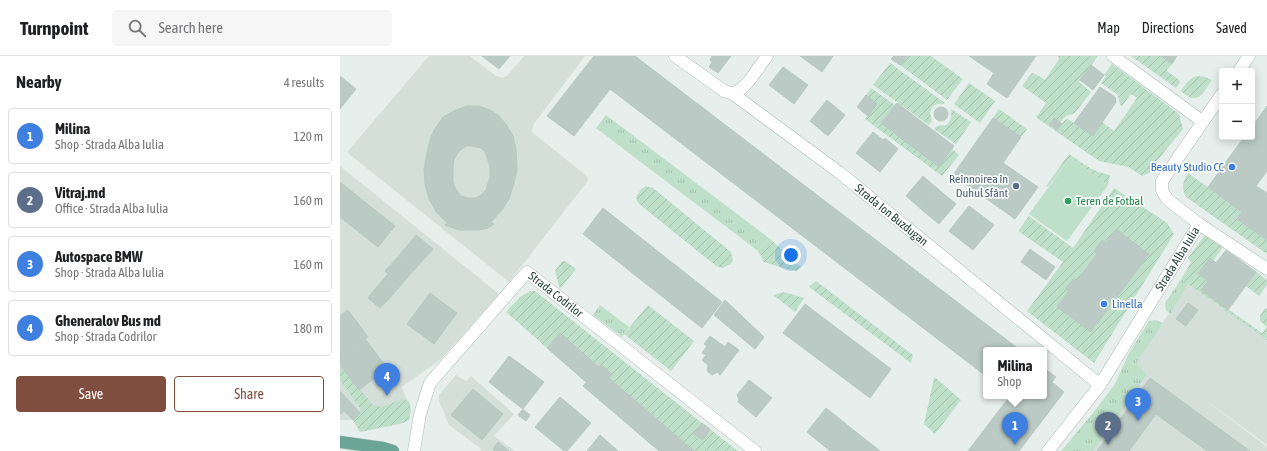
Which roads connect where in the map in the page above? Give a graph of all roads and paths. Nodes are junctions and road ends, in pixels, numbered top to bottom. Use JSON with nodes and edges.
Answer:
{"nodes":[{"id":1,"x":675,"y":56,"type":"edge"},
{"id":2,"x":767,"y":56,"type":"edge"},
{"id":3,"x":1113,"y":56,"type":"edge"},
{"id":4,"x":1250,"y":56,"type":"edge"},
{"id":5,"x":1241,"y":68,"type":"edge"},
{"id":6,"x":733,"y":94,"type":"junction"},
{"id":7,"x":1219,"y":98,"type":"edge"},
{"id":8,"x":1202,"y":121,"type":"junction"},
{"id":9,"x":1199,"y":224,"type":"junction"},
{"id":10,"x":1267,"y":269,"type":"edge"},
{"id":11,"x":1100,"y":385,"type":"junction"},
{"id":12,"x":340,"y":442,"type":"edge"},
{"id":13,"x":393,"y":451,"type":"edge"},
{"id":14,"x":414,"y":451,"type":"edge"},
{"id":15,"x":755,"y":451,"type":"edge"},
{"id":16,"x":1048,"y":451,"type":"edge"}],
"edges":[{"from":1,"to":6,"type":"street","name":"Strada Ion Buzdugan"},
{"from":2,"to":6,"type":"street"},
{"from":3,"to":8,"type":"street"},
{"from":4,"to":5,"type":"street"},
{"from":6,"to":11,"type":"street","name":"Strada Ion Buzdugan"},
{"from":7,"to":8,"type":"street","name":"Strada Alba Iulia"},
{"from":8,"to":9,"type":"street","name":"Strada Alba Iulia"},
{"from":9,"to":10,"type":"street"},
{"from":9,"to":11,"type":"street","name":"Strada Alba Iulia"},
{"from":11,"to":16,"type":"street","name":"Strada Alba Iulia"},
{"from":12,"to":13,"type":"main road"},
{"from":14,"to":15,"type":"street","name":"Strada Codrilor"}]}
